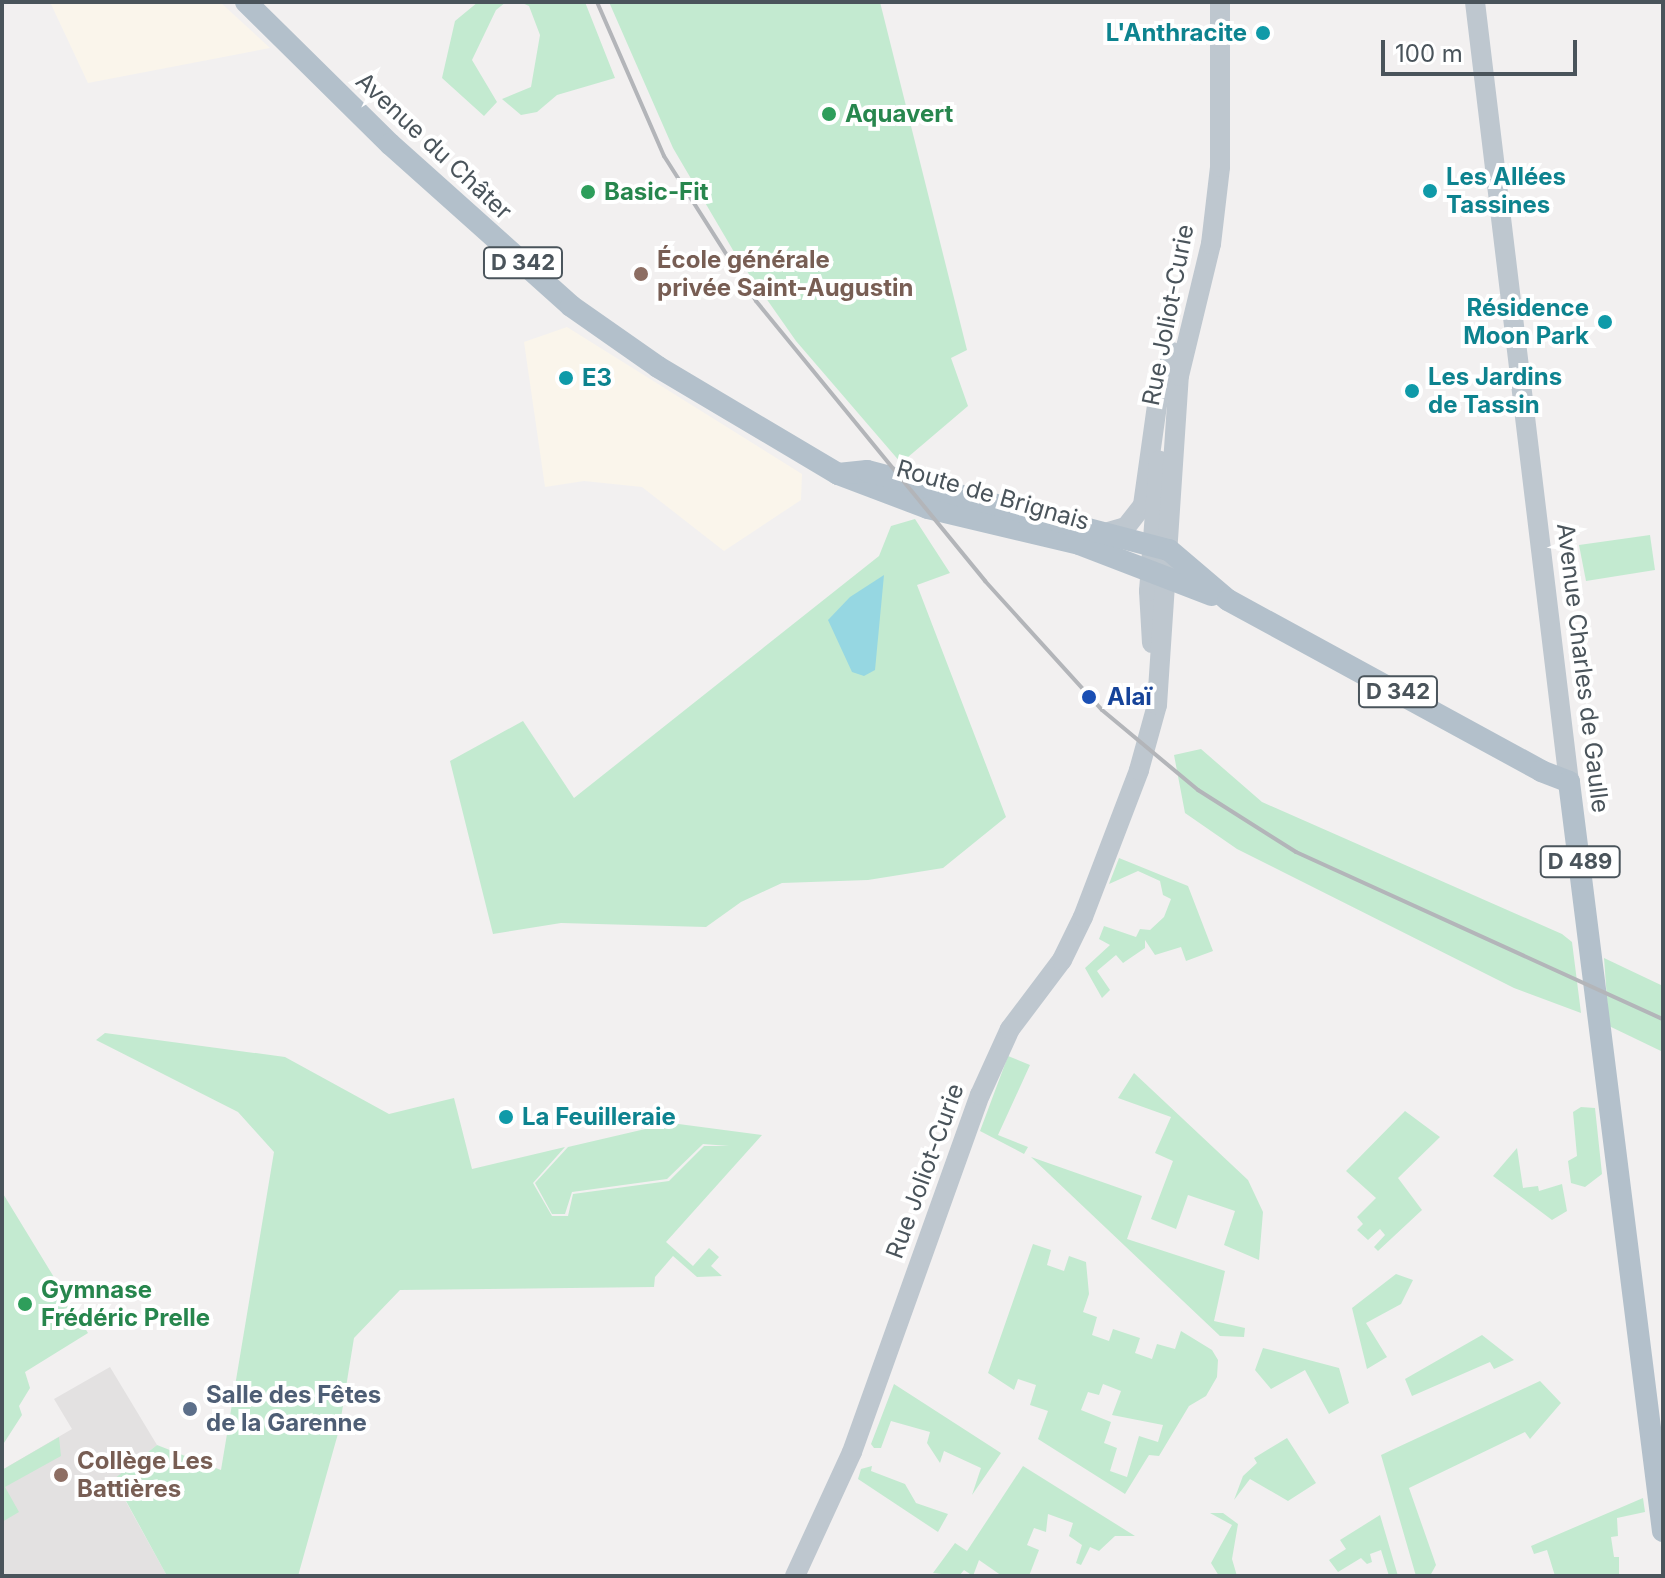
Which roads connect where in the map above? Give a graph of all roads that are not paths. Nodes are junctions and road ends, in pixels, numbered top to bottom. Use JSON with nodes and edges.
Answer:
{"nodes":[{"id":1,"x":246,"y":2,"type":"edge"},
{"id":2,"x":1220,"y":2,"type":"edge"},
{"id":3,"x":1475,"y":2,"type":"edge"},
{"id":4,"x":1216,"y":146,"type":"junction"},
{"id":5,"x":1173,"y":352,"type":"junction"},
{"id":6,"x":838,"y":474,"type":"junction"},
{"id":7,"x":1100,"y":534,"type":"junction"},
{"id":8,"x":1158,"y":559,"type":"junction"},
{"id":9,"x":1569,"y":782,"type":"junction"},
{"id":10,"x":1663,"y":1531,"type":"edge"},
{"id":11,"x":795,"y":1576,"type":"edge"}],
"edges":[{"from":1,"to":6,"type":"main road","name":"Avenue du Châter","number":"D 342"},
{"from":2,"to":4,"type":"main road"},
{"from":3,"to":9,"type":"main road","name":"Avenue Charles de Gaulle","number":"D 489"},
{"from":4,"to":5,"type":"main road","name":"Rue Joliot-Curie"},
{"from":4,"to":8,"type":"main road","name":"Rue Joliot-Curie"},
{"from":5,"to":7,"type":"main road","name":"Rue Joliot-Curie"},
{"from":5,"to":8,"type":"main road","name":"Rue Joliot-Curie"},
{"from":6,"to":7,"type":"main road","name":"Route de Brignais","number":"D 342"},
{"from":6,"to":8,"type":"main road","name":"Route de Brignais","number":"D 342"},
{"from":7,"to":8,"type":"main road","name":"Route de Brignais","number":"D 342"},
{"from":8,"to":9,"type":"main road","name":"Route de Brignais","number":"D 342"},
{"from":8,"to":11,"type":"main road","name":"Rue Joliot-Curie"},
{"from":9,"to":10,"type":"main road","name":"Avenue Charles de Gaulle","number":"D 489"}]}
